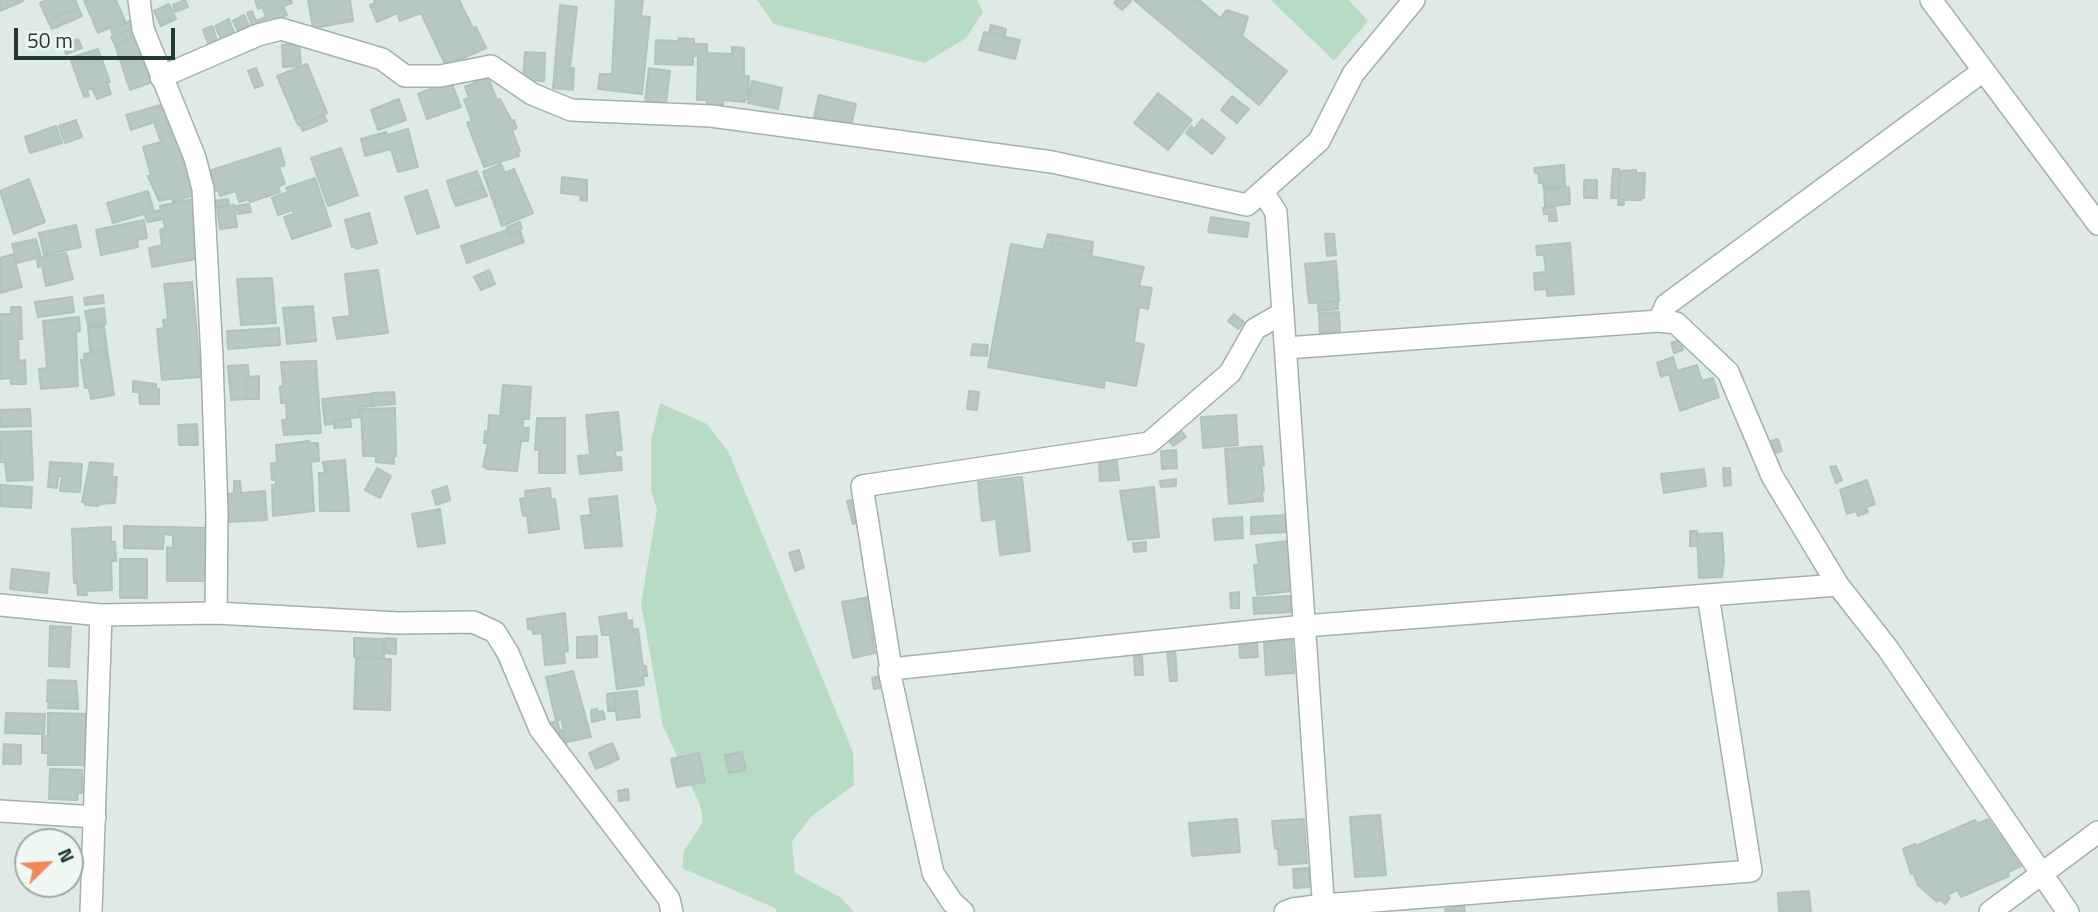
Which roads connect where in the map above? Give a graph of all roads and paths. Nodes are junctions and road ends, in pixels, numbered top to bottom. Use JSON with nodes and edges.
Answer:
{"nodes":[{"id":1,"x":139,"y":0,"type":"edge"},
{"id":2,"x":1414,"y":0,"type":"edge"},
{"id":3,"x":1931,"y":0,"type":"edge"},
{"id":4,"x":1983,"y":71,"type":"junction"},
{"id":5,"x":161,"y":77,"type":"junction"},
{"id":6,"x":1263,"y":192,"type":"junction"},
{"id":7,"x":2098,"y":224,"type":"edge"},
{"id":8,"x":1283,"y":313,"type":"junction"},
{"id":9,"x":1659,"y":321,"type":"junction"},
{"id":10,"x":1286,"y":348,"type":"junction"},
{"id":11,"x":1838,"y":585,"type":"junction"},
{"id":12,"x":1708,"y":595,"type":"junction"},
{"id":13,"x":0,"y":605,"type":"edge"},
{"id":14,"x":216,"y":613,"type":"junction"},
{"id":15,"x":102,"y":615,"type":"junction"},
{"id":16,"x":1304,"y":626,"type":"junction"},
{"id":17,"x":891,"y":669,"type":"junction"},
{"id":18,"x":0,"y":811,"type":"edge"},
{"id":19,"x":95,"y":817,"type":"junction"},
{"id":20,"x":2098,"y":832,"type":"edge"},
{"id":21,"x":2041,"y":874,"type":"junction"},
{"id":22,"x":1324,"y":908,"type":"edge"},
{"id":23,"x":91,"y":912,"type":"edge"},
{"id":24,"x":672,"y":912,"type":"edge"},
{"id":25,"x":963,"y":912,"type":"edge"},
{"id":26,"x":1285,"y":912,"type":"edge"},
{"id":27,"x":1990,"y":912,"type":"edge"},
{"id":28,"x":2068,"y":912,"type":"edge"}],
"edges":[{"from":1,"to":5,"type":"street"},
{"from":2,"to":6,"type":"street"},
{"from":3,"to":4,"type":"street"},
{"from":4,"to":7,"type":"street"},
{"from":4,"to":9,"type":"street"},
{"from":5,"to":6,"type":"street"},
{"from":5,"to":14,"type":"street"},
{"from":6,"to":8,"type":"street"},
{"from":8,"to":10,"type":"street"},
{"from":8,"to":17,"type":"street"},
{"from":9,"to":10,"type":"street"},
{"from":9,"to":11,"type":"street"},
{"from":10,"to":16,"type":"street"},
{"from":11,"to":12,"type":"street"},
{"from":11,"to":21,"type":"street"},
{"from":12,"to":16,"type":"street"},
{"from":12,"to":22,"type":"street"},
{"from":13,"to":15,"type":"street"},
{"from":14,"to":15,"type":"street"},
{"from":14,"to":24,"type":"street"},
{"from":15,"to":19,"type":"street"},
{"from":16,"to":17,"type":"street"},
{"from":16,"to":22,"type":"street"},
{"from":17,"to":25,"type":"street"},
{"from":18,"to":19,"type":"street"},
{"from":19,"to":23,"type":"street"},
{"from":20,"to":21,"type":"street"},
{"from":21,"to":27,"type":"street"},
{"from":21,"to":28,"type":"street"},
{"from":22,"to":26,"type":"street"}]}
